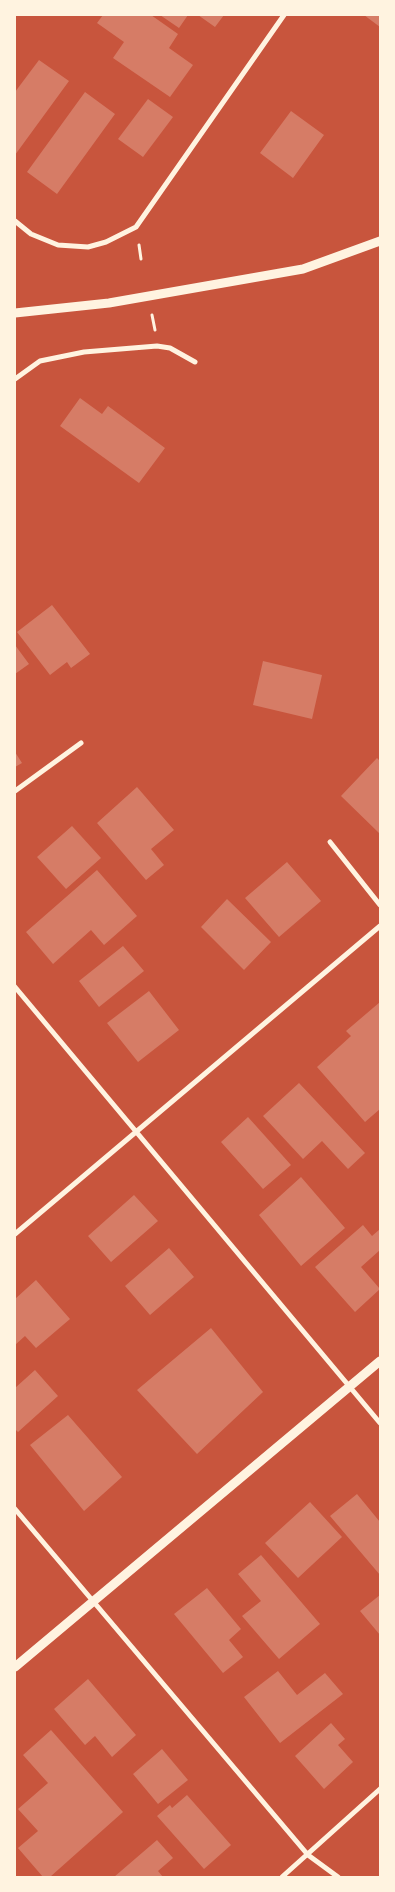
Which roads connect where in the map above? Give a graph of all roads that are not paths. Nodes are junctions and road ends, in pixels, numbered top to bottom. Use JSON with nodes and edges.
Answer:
{"nodes":[{"id":1,"x":284,"y":15,"type":"edge"},
{"id":2,"x":15,"y":221,"type":"edge"},
{"id":3,"x":380,"y":241,"type":"edge"},
{"id":4,"x":15,"y":313,"type":"edge"},
{"id":5,"x":194,"y":362,"type":"dead end"},
{"id":6,"x":15,"y":379,"type":"edge"},
{"id":7,"x":81,"y":743,"type":"dead end"},
{"id":8,"x":15,"y":791,"type":"edge"},
{"id":9,"x":330,"y":842,"type":"dead end"},
{"id":10,"x":380,"y":905,"type":"edge"},
{"id":11,"x":380,"y":926,"type":"edge"},
{"id":12,"x":15,"y":988,"type":"edge"},
{"id":13,"x":134,"y":1131,"type":"junction"},
{"id":14,"x":15,"y":1234,"type":"edge"},
{"id":15,"x":380,"y":1361,"type":"edge"},
{"id":16,"x":349,"y":1387,"type":"junction"},
{"id":17,"x":380,"y":1423,"type":"edge"},
{"id":18,"x":15,"y":1509,"type":"edge"},
{"id":19,"x":93,"y":1602,"type":"junction"},
{"id":20,"x":15,"y":1667,"type":"edge"},
{"id":21,"x":380,"y":1789,"type":"edge"},
{"id":22,"x":308,"y":1855,"type":"junction"},
{"id":23,"x":282,"y":1877,"type":"edge"},
{"id":24,"x":338,"y":1877,"type":"edge"}],
"edges":[{"from":1,"to":2,"type":"street"},
{"from":3,"to":4,"type":"street"},
{"from":5,"to":6,"type":"street"},
{"from":7,"to":8,"type":"street"},
{"from":9,"to":10,"type":"street"},
{"from":11,"to":13,"type":"street"},
{"from":12,"to":13,"type":"street"},
{"from":13,"to":14,"type":"street"},
{"from":13,"to":16,"type":"street"},
{"from":15,"to":16,"type":"street"},
{"from":16,"to":17,"type":"street"},
{"from":16,"to":19,"type":"street"},
{"from":18,"to":19,"type":"street"},
{"from":19,"to":20,"type":"street"},
{"from":19,"to":22,"type":"street"},
{"from":21,"to":22,"type":"street"},
{"from":22,"to":23,"type":"street"},
{"from":22,"to":24,"type":"street"}]}
